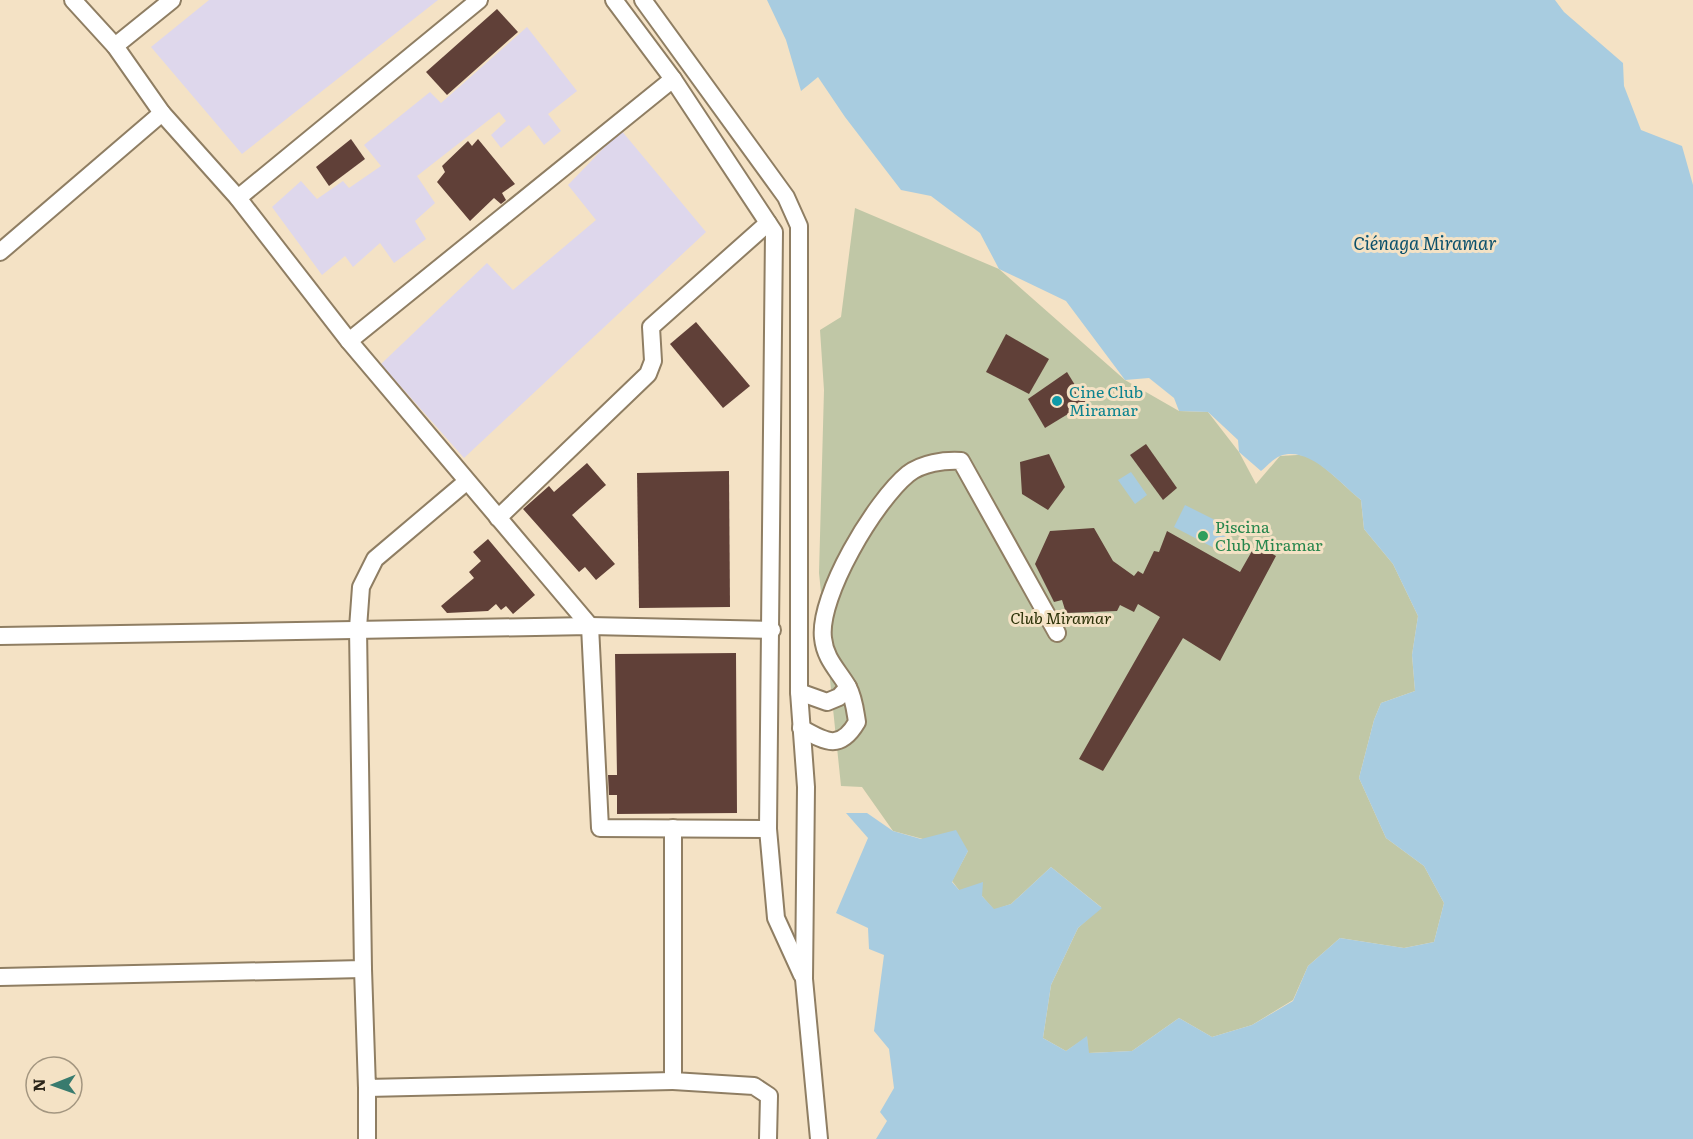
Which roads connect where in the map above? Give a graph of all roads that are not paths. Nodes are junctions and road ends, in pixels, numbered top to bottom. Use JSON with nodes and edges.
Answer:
{"nodes":[{"id":1,"x":74,"y":0,"type":"edge"},
{"id":2,"x":172,"y":0,"type":"edge"},
{"id":3,"x":479,"y":0,"type":"edge"},
{"id":4,"x":614,"y":0,"type":"edge"},
{"id":5,"x":643,"y":0,"type":"edge"},
{"id":6,"x":115,"y":46,"type":"junction"},
{"id":7,"x":673,"y":79,"type":"junction"},
{"id":8,"x":162,"y":113,"type":"junction"},
{"id":9,"x":238,"y":198,"type":"junction"},
{"id":10,"x":768,"y":223,"type":"junction"},
{"id":11,"x":0,"y":252,"type":"edge"},
{"id":12,"x":349,"y":341,"type":"junction"},
{"id":13,"x":466,"y":482,"type":"junction"},
{"id":14,"x":498,"y":518,"type":"junction"},
{"id":15,"x":590,"y":626,"type":"junction"},
{"id":16,"x":358,"y":628,"type":"junction"},
{"id":17,"x":772,"y":630,"type":"junction"},
{"id":18,"x":1057,"y":633,"type":"dead end"},
{"id":19,"x":0,"y":636,"type":"edge"},
{"id":20,"x":848,"y":687,"type":"junction"},
{"id":21,"x":799,"y":692,"type":"junction"},
{"id":22,"x":801,"y":728,"type":"junction"},
{"id":23,"x":673,"y":828,"type":"junction"},
{"id":24,"x":768,"y":829,"type":"junction"},
{"id":25,"x":363,"y":969,"type":"junction"},
{"id":26,"x":0,"y":977,"type":"edge"},
{"id":27,"x":804,"y":978,"type":"junction"},
{"id":28,"x":673,"y":1081,"type":"junction"},
{"id":29,"x":368,"y":1088,"type":"junction"},
{"id":30,"x":367,"y":1139,"type":"edge"},
{"id":31,"x":768,"y":1139,"type":"edge"},
{"id":32,"x":819,"y":1139,"type":"edge"}],
"edges":[{"from":1,"to":6,"type":"street"},
{"from":2,"to":6,"type":"street"},
{"from":3,"to":9,"type":"street"},
{"from":4,"to":7,"type":"street"},
{"from":5,"to":21,"type":"street"},
{"from":6,"to":8,"type":"street"},
{"from":7,"to":10,"type":"street"},
{"from":7,"to":12,"type":"street"},
{"from":8,"to":9,"type":"street"},
{"from":8,"to":11,"type":"street"},
{"from":9,"to":12,"type":"street"},
{"from":10,"to":14,"type":"street"},
{"from":10,"to":17,"type":"street"},
{"from":12,"to":13,"type":"street"},
{"from":13,"to":14,"type":"street"},
{"from":13,"to":16,"type":"street"},
{"from":14,"to":15,"type":"street"},
{"from":15,"to":16,"type":"street"},
{"from":15,"to":17,"type":"street"},
{"from":15,"to":23,"type":"street"},
{"from":16,"to":19,"type":"street"},
{"from":16,"to":25,"type":"street"},
{"from":17,"to":24,"type":"street"},
{"from":18,"to":20,"type":"street"},
{"from":20,"to":21,"type":"street"},
{"from":20,"to":22,"type":"street"},
{"from":21,"to":22,"type":"street"},
{"from":22,"to":27,"type":"street"},
{"from":23,"to":24,"type":"street"},
{"from":23,"to":28,"type":"street"},
{"from":24,"to":27,"type":"street"},
{"from":25,"to":26,"type":"street"},
{"from":25,"to":29,"type":"street"},
{"from":27,"to":32,"type":"street"},
{"from":28,"to":29,"type":"street"},
{"from":28,"to":31,"type":"street"},
{"from":29,"to":30,"type":"street"}]}
